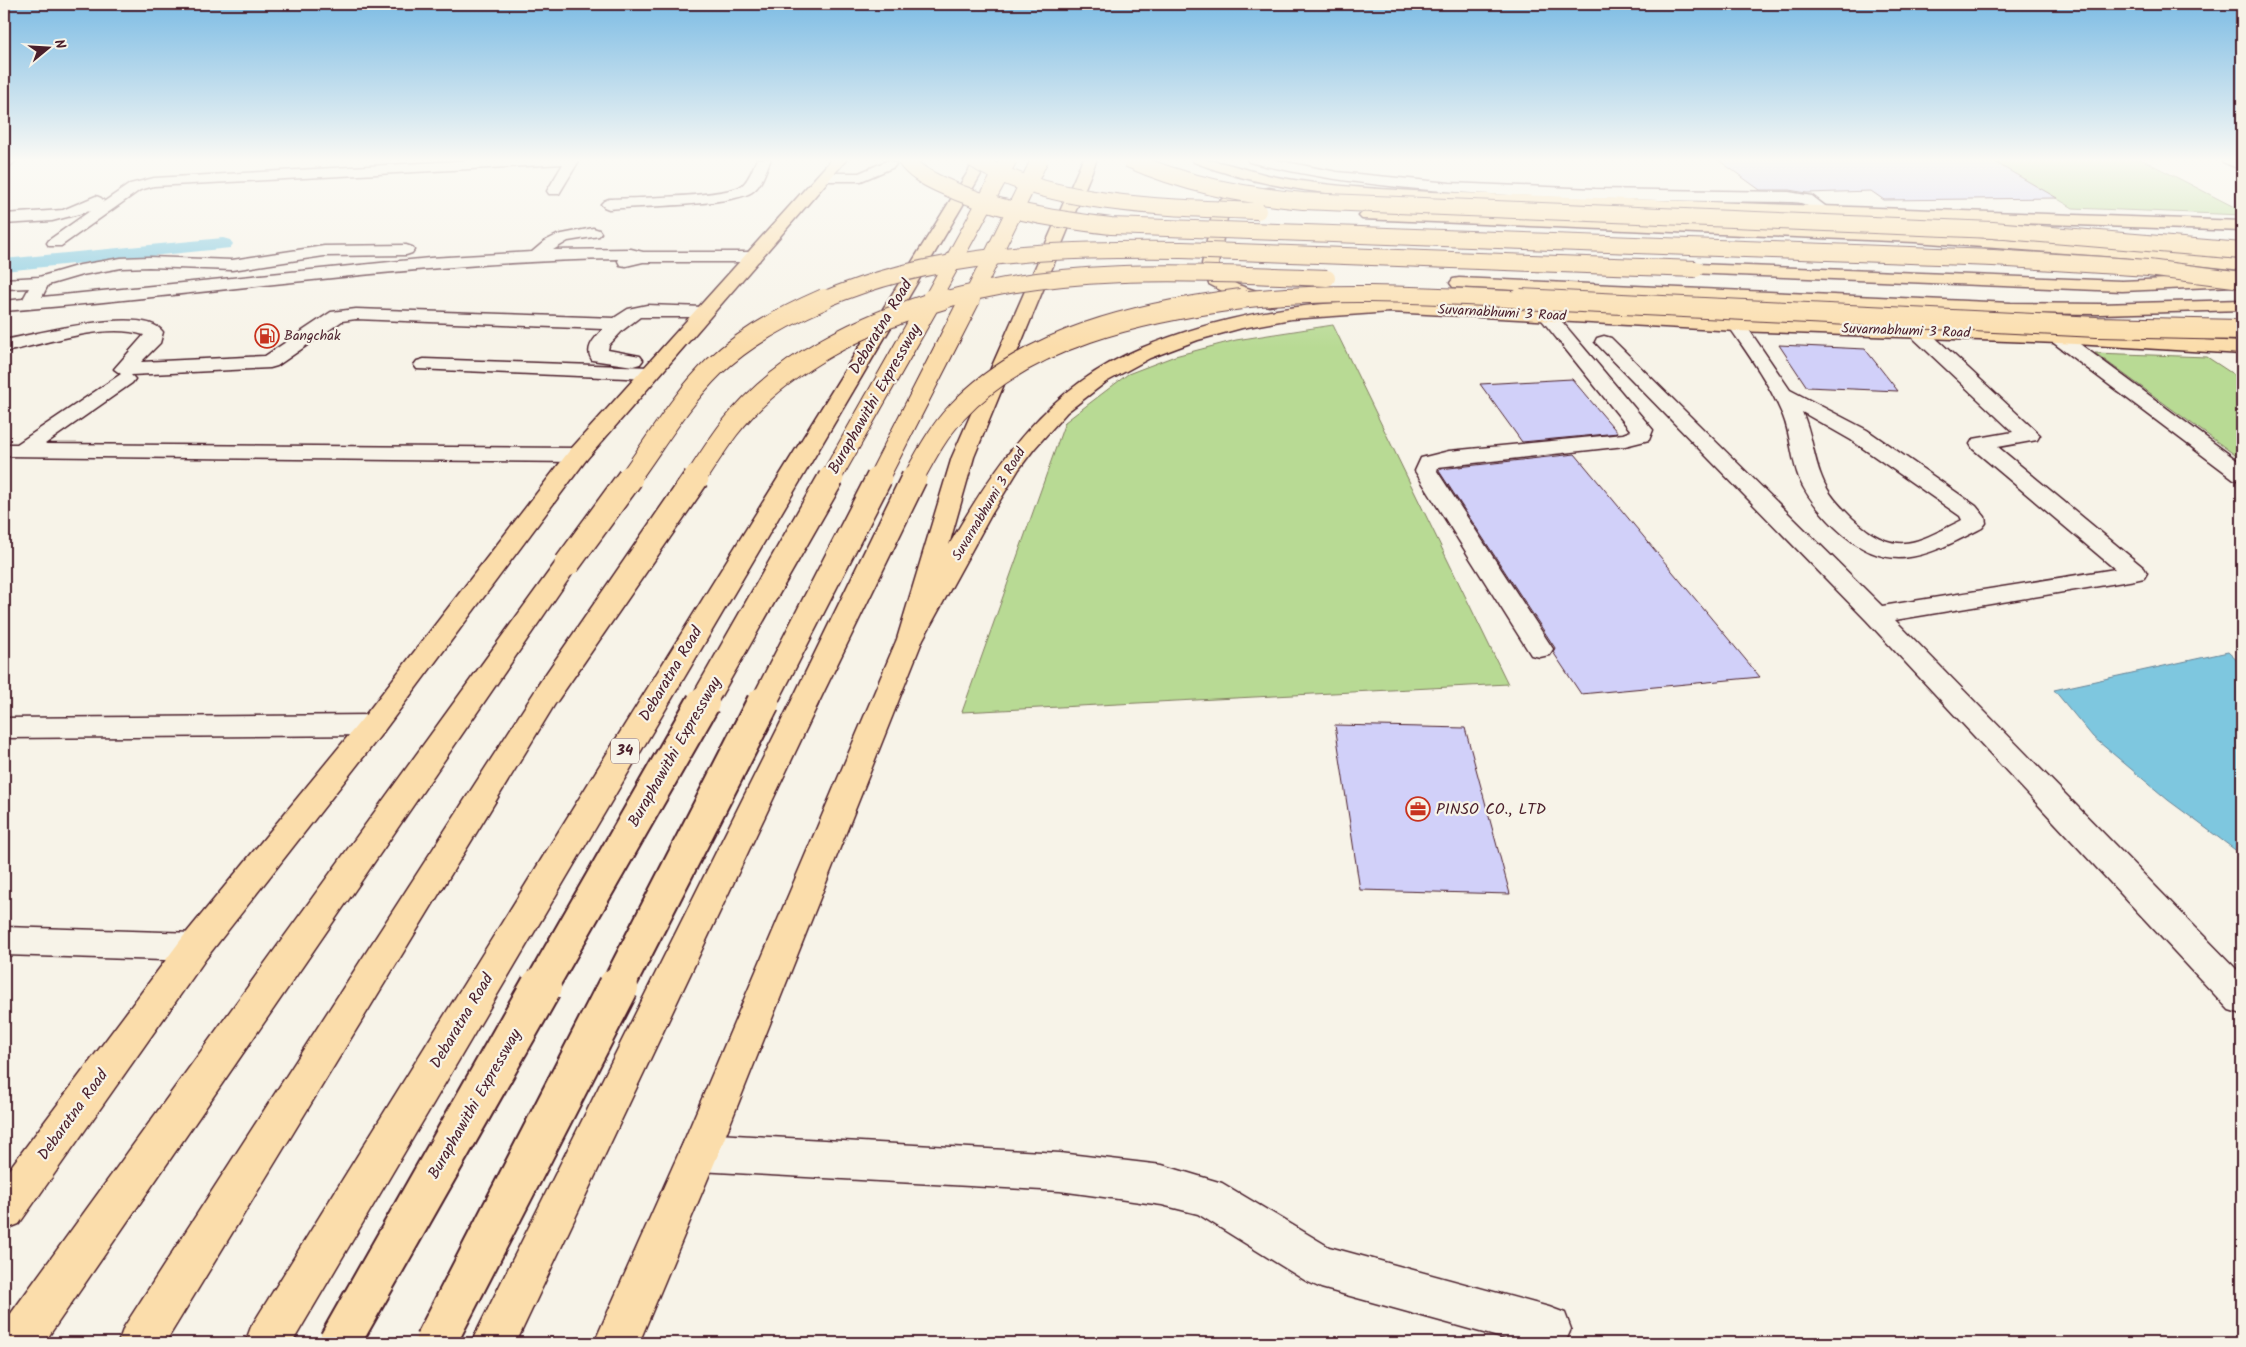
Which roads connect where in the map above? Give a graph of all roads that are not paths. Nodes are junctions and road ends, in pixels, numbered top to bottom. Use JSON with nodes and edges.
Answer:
{"nodes":[{"id":1,"x":86,"y":222,"type":"edge"},
{"id":2,"x":784,"y":222,"type":"edge"},
{"id":3,"x":945,"y":222,"type":"edge"},
{"id":4,"x":975,"y":222,"type":"edge"},
{"id":5,"x":1008,"y":222,"type":"edge"},
{"id":6,"x":1010,"y":222,"type":"edge"},
{"id":7,"x":1062,"y":222,"type":"edge"},
{"id":8,"x":1079,"y":222,"type":"edge"},
{"id":9,"x":1219,"y":222,"type":"edge"},
{"id":10,"x":1539,"y":222,"type":"edge"},
{"id":11,"x":1786,"y":222,"type":"edge"},
{"id":12,"x":2158,"y":222,"type":"edge"},
{"id":13,"x":2163,"y":222,"type":"joint"},
{"id":14,"x":2242,"y":224,"type":"edge"},
{"id":15,"x":592,"y":232,"type":"dead end"},
{"id":16,"x":55,"y":244,"type":"dead end"},
{"id":17,"x":534,"y":248,"type":"junction"},
{"id":18,"x":2242,"y":251,"type":"edge"},
{"id":19,"x":753,"y":256,"type":"junction"},
{"id":20,"x":2242,"y":265,"type":"edge"},
{"id":21,"x":2242,"y":280,"type":"edge"},
{"id":22,"x":41,"y":282,"type":"junction"},
{"id":23,"x":4,"y":284,"type":"edge"},
{"id":24,"x":29,"y":304,"type":"junction"},
{"id":25,"x":2242,"y":305,"type":"edge"},
{"id":26,"x":4,"y":306,"type":"edge"},
{"id":27,"x":1350,"y":308,"type":"junction"},
{"id":28,"x":704,"y":312,"type":"junction"},
{"id":29,"x":1547,"y":315,"type":"junction"},
{"id":30,"x":619,"y":324,"type":"junction"},
{"id":31,"x":1737,"y":325,"type":"junction"},
{"id":32,"x":2242,"y":330,"type":"edge"},
{"id":33,"x":1918,"y":332,"type":"junction"},
{"id":34,"x":2058,"y":337,"type":"junction"},
{"id":35,"x":1604,"y":342,"type":"dead end"},
{"id":36,"x":4,"y":346,"type":"edge"},
{"id":37,"x":2242,"y":348,"type":"edge"},
{"id":38,"x":424,"y":365,"type":"dead end"},
{"id":39,"x":654,"y":368,"type":"junction"},
{"id":40,"x":125,"y":379,"type":"dead end"},
{"id":41,"x":1783,"y":394,"type":"junction"},
{"id":42,"x":13,"y":450,"type":"edge"},
{"id":43,"x":578,"y":455,"type":"junction"},
{"id":44,"x":2242,"y":474,"type":"edge"},
{"id":45,"x":1876,"y":615,"type":"junction"},
{"id":46,"x":910,"y":639,"type":"junction"},
{"id":47,"x":1540,"y":649,"type":"dead end"},
{"id":48,"x":372,"y":725,"type":"junction"},
{"id":49,"x":4,"y":728,"type":"edge"},
{"id":50,"x":4,"y":941,"type":"edge"},
{"id":51,"x":196,"y":947,"type":"junction"},
{"id":52,"x":2242,"y":999,"type":"edge"},
{"id":53,"x":699,"y":1152,"type":"junction"},
{"id":54,"x":4,"y":1210,"type":"edge"},
{"id":55,"x":1549,"y":1329,"type":"dead end"},
{"id":56,"x":17,"y":1343,"type":"edge"},
{"id":57,"x":140,"y":1343,"type":"edge"},
{"id":58,"x":267,"y":1343,"type":"edge"},
{"id":59,"x":339,"y":1343,"type":"edge"},
{"id":60,"x":435,"y":1343,"type":"edge"},
{"id":61,"x":446,"y":1343,"type":"edge"},
{"id":62,"x":493,"y":1343,"type":"edge"},
{"id":63,"x":616,"y":1343,"type":"edge"}],
"edges":[{"from":1,"to":16,"type":"street"},
{"from":2,"to":19,"type":"main road","name":"Debaratna Road"},
{"from":3,"to":58,"type":"main road","name":"Debaratna Road","number":"34"},
{"from":4,"to":59,"type":"main road","name":"Buraphawithi Expressway","bridge":true},
{"from":5,"to":61,"type":"main road"},
{"from":6,"to":60,"type":"main road","bridge":true},
{"from":7,"to":46,"type":"main road"},
{"from":8,"to":21,"type":"main road","bridge":true},
{"from":9,"to":27,"type":"main road"},
{"from":10,"to":20,"type":"main road","bridge":true},
{"from":11,"to":18,"type":"main road","bridge":true},
{"from":12,"to":13,"type":"main road"},
{"from":13,"to":14,"type":"street"},
{"from":15,"to":17,"type":"street"},
{"from":17,"to":19,"type":"street"},
{"from":17,"to":22,"type":"street"},
{"from":17,"to":24,"type":"street"},
{"from":19,"to":28,"type":"main road","name":"Debaratna Road"},
{"from":21,"to":56,"type":"main road","bridge":true},
{"from":22,"to":23,"type":"street"},
{"from":22,"to":24,"type":"street"},
{"from":24,"to":26,"type":"street"},
{"from":25,"to":57,"type":"main road","bridge":true},
{"from":27,"to":29,"type":"main road","name":"Suvarnabhumi 3 Road"},
{"from":27,"to":46,"type":"main road","name":"Suvarnabhumi 3 Road"},
{"from":28,"to":30,"type":"street"},
{"from":28,"to":39,"type":"main road","name":"Debaratna Road"},
{"from":29,"to":31,"type":"main road","name":"Suvarnabhumi 3 Road"},
{"from":29,"to":47,"type":"street"},
{"from":30,"to":36,"type":"street"},
{"from":30,"to":39,"type":"street"},
{"from":31,"to":33,"type":"main road","name":"Suvarnabhumi 3 Road"},
{"from":31,"to":41,"type":"street"},
{"from":32,"to":62,"type":"main road","bridge":true},
{"from":33,"to":34,"type":"main road","name":"Suvarnabhumi 3 Road"},
{"from":33,"to":45,"type":"street"},
{"from":34,"to":37,"type":"main road","name":"Suvarnabhumi 3 Road"},
{"from":34,"to":44,"type":"street"},
{"from":35,"to":45,"type":"street"},
{"from":38,"to":39,"type":"street"},
{"from":39,"to":43,"type":"main road","name":"Debaratna Road"},
{"from":40,"to":42,"type":"street"},
{"from":41,"to":41,"type":"street"},
{"from":42,"to":43,"type":"street"},
{"from":43,"to":48,"type":"main road","name":"Debaratna Road"},
{"from":45,"to":52,"type":"street"},
{"from":46,"to":53,"type":"main road"},
{"from":48,"to":49,"type":"street"},
{"from":48,"to":51,"type":"main road","name":"Debaratna Road"},
{"from":50,"to":51,"type":"street"},
{"from":51,"to":54,"type":"main road","name":"Debaratna Road"},
{"from":53,"to":55,"type":"street"},
{"from":53,"to":63,"type":"main road"}]}
